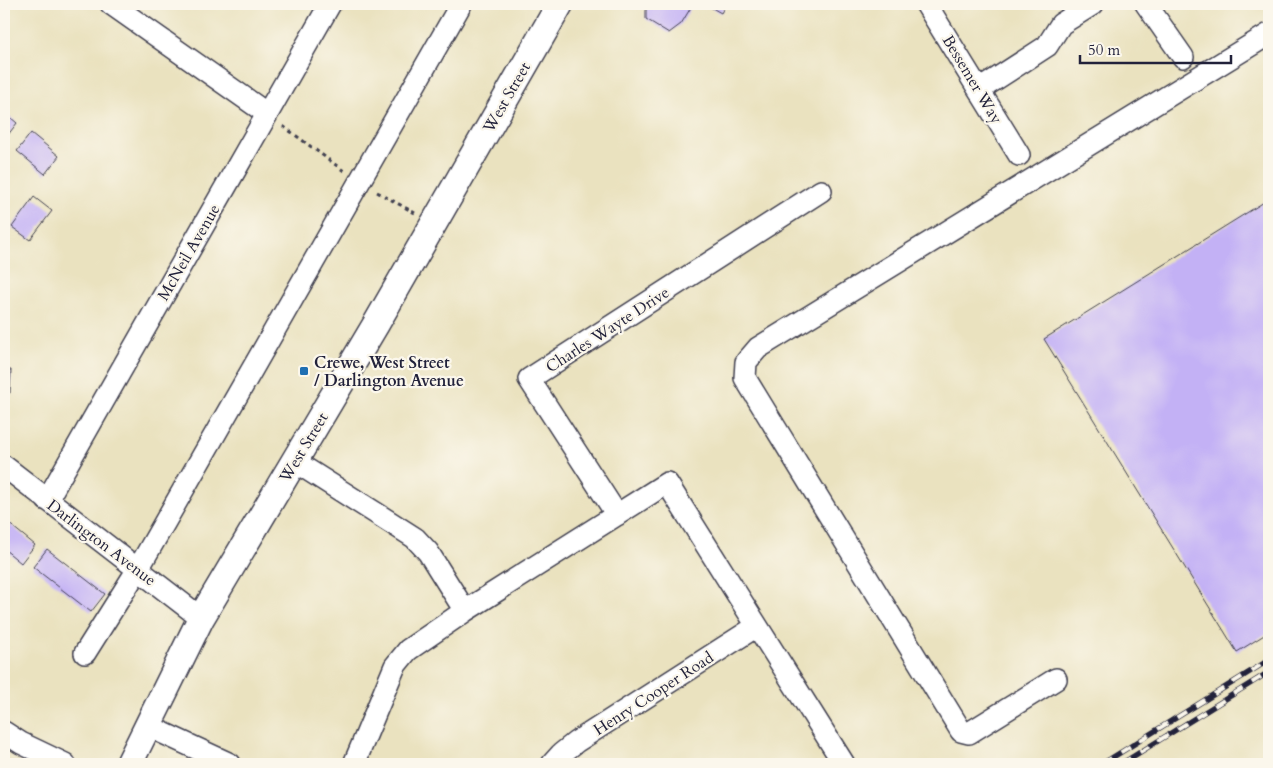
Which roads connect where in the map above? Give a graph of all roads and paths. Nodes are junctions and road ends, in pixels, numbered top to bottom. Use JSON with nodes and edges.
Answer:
{"nodes":[{"id":1,"x":111,"y":4,"type":"edge"},
{"id":2,"x":330,"y":4,"type":"edge"},
{"id":3,"x":461,"y":4,"type":"edge"},
{"id":4,"x":560,"y":4,"type":"edge"},
{"id":5,"x":926,"y":4,"type":"edge"},
{"id":6,"x":1093,"y":4,"type":"edge"},
{"id":7,"x":1146,"y":4,"type":"edge"},
{"id":8,"x":1269,"y":34,"type":"edge"},
{"id":9,"x":1183,"y":57,"type":"dead end"},
{"id":10,"x":979,"y":90,"type":"junction"},
{"id":11,"x":266,"y":113,"type":"junction"},
{"id":12,"x":1020,"y":155,"type":"dead end"},
{"id":13,"x":821,"y":191,"type":"dead end"},
{"id":14,"x":294,"y":461,"type":"junction"},
{"id":15,"x":4,"y":466,"type":"edge"},
{"id":16,"x":47,"y":500,"type":"junction"},
{"id":17,"x":617,"y":515,"type":"junction"},
{"id":18,"x":138,"y":569,"type":"junction"},
{"id":19,"x":465,"y":611,"type":"junction"},
{"id":20,"x":201,"y":618,"type":"junction"},
{"id":21,"x":757,"y":626,"type":"junction"},
{"id":22,"x":85,"y":654,"type":"dead end"},
{"id":23,"x":1056,"y":679,"type":"dead end"},
{"id":24,"x":148,"y":726,"type":"junction"},
{"id":25,"x":4,"y":732,"type":"edge"},
{"id":26,"x":65,"y":764,"type":"edge"},
{"id":27,"x":129,"y":764,"type":"edge"},
{"id":28,"x":230,"y":764,"type":"edge"},
{"id":29,"x":354,"y":764,"type":"edge"},
{"id":30,"x":552,"y":764,"type":"edge"},
{"id":31,"x":844,"y":764,"type":"edge"}],
"edges":[{"from":1,"to":11,"type":"street"},
{"from":2,"to":11,"type":"street","name":"McNeil Avenue"},
{"from":3,"to":18,"type":"street"},
{"from":4,"to":14,"type":"main road","name":"West Street"},
{"from":5,"to":10,"type":"street","name":"Bessemer Way"},
{"from":6,"to":10,"type":"street"},
{"from":7,"to":9,"type":"street"},
{"from":8,"to":23,"type":"street"},
{"from":10,"to":12,"type":"street","name":"Bessemer Way"},
{"from":11,"to":16,"type":"street","name":"McNeil Avenue"},
{"from":13,"to":17,"type":"street","name":"Charles Wayte Drive"},
{"from":14,"to":19,"type":"street"},
{"from":14,"to":20,"type":"main road","name":"West Street"},
{"from":15,"to":16,"type":"street","name":"Darlington Avenue"},
{"from":16,"to":18,"type":"street","name":"Darlington Avenue"},
{"from":17,"to":19,"type":"street"},
{"from":17,"to":21,"type":"street"},
{"from":18,"to":20,"type":"street","name":"Darlington Avenue"},
{"from":18,"to":22,"type":"street"},
{"from":19,"to":29,"type":"street"},
{"from":20,"to":24,"type":"main road","name":"West Street"},
{"from":21,"to":30,"type":"street","name":"Henry Cooper Road"},
{"from":21,"to":31,"type":"street"},
{"from":24,"to":27,"type":"main road","name":"West Street"},
{"from":24,"to":28,"type":"street"},
{"from":25,"to":26,"type":"street"}]}
